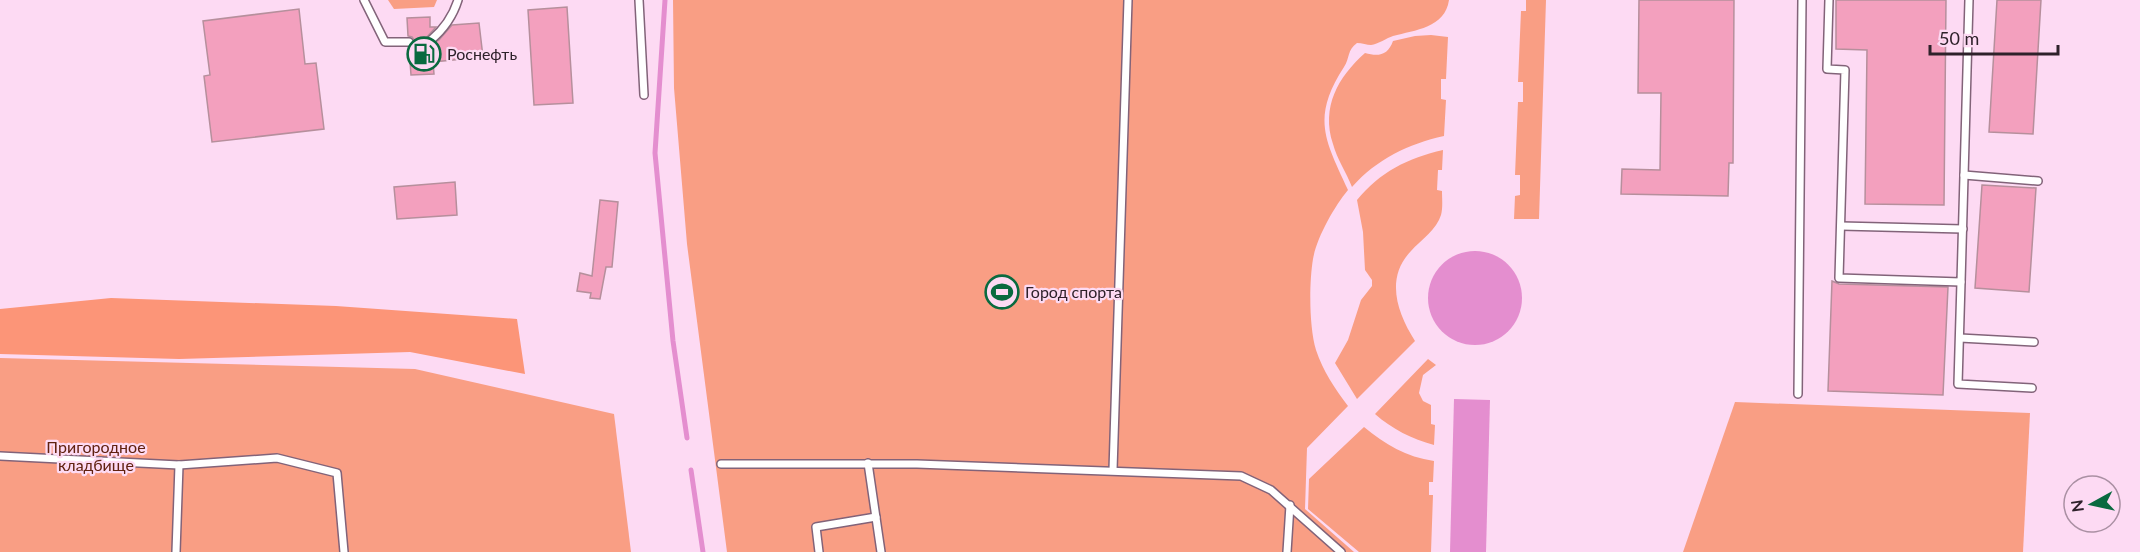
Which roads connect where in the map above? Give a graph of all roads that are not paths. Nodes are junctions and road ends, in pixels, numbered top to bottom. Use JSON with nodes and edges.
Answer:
{"nodes":[{"id":1,"x":364,"y":0,"type":"edge"},
{"id":2,"x":458,"y":0,"type":"edge"},
{"id":3,"x":639,"y":0,"type":"edge"},
{"id":4,"x":1128,"y":0,"type":"edge"},
{"id":5,"x":1802,"y":0,"type":"edge"},
{"id":6,"x":1829,"y":0,"type":"edge"},
{"id":7,"x":1969,"y":0,"type":"edge"},
{"id":8,"x":431,"y":40,"type":"dead end"},
{"id":9,"x":409,"y":42,"type":"dead end"},
{"id":10,"x":644,"y":95,"type":"dead end"},
{"id":11,"x":1964,"y":175,"type":"junction"},
{"id":12,"x":2038,"y":181,"type":"dead end"},
{"id":13,"x":1841,"y":226,"type":"junction"},
{"id":14,"x":1963,"y":229,"type":"junction"},
{"id":15,"x":1961,"y":282,"type":"junction"},
{"id":16,"x":1960,"y":338,"type":"junction"},
{"id":17,"x":2034,"y":342,"type":"dead end"},
{"id":18,"x":2032,"y":388,"type":"dead end"},
{"id":19,"x":1798,"y":394,"type":"dead end"},
{"id":20,"x":0,"y":456,"type":"edge"},
{"id":21,"x":868,"y":463,"type":"junction"},
{"id":22,"x":721,"y":464,"type":"dead end"},
{"id":23,"x":179,"y":465,"type":"junction"},
{"id":24,"x":1113,"y":470,"type":"junction"},
{"id":25,"x":1290,"y":505,"type":"junction"},
{"id":26,"x":876,"y":517,"type":"junction"},
{"id":27,"x":176,"y":552,"type":"edge"},
{"id":28,"x":344,"y":552,"type":"edge"},
{"id":29,"x":819,"y":552,"type":"edge"},
{"id":30,"x":881,"y":552,"type":"edge"},
{"id":31,"x":1287,"y":552,"type":"edge"},
{"id":32,"x":1341,"y":552,"type":"edge"}],
"edges":[{"from":1,"to":9,"type":"lane"},
{"from":2,"to":8,"type":"lane"},
{"from":3,"to":10,"type":"lane"},
{"from":4,"to":24,"type":"lane"},
{"from":5,"to":19,"type":"lane"},
{"from":6,"to":13,"type":"lane"},
{"from":7,"to":11,"type":"lane"},
{"from":11,"to":12,"type":"lane"},
{"from":11,"to":14,"type":"lane"},
{"from":13,"to":14,"type":"lane"},
{"from":13,"to":15,"type":"lane"},
{"from":14,"to":15,"type":"lane"},
{"from":15,"to":16,"type":"lane"},
{"from":16,"to":17,"type":"lane"},
{"from":16,"to":18,"type":"lane"},
{"from":20,"to":23,"type":"lane"},
{"from":21,"to":22,"type":"lane"},
{"from":21,"to":24,"type":"lane"},
{"from":21,"to":26,"type":"lane"},
{"from":23,"to":27,"type":"lane"},
{"from":23,"to":28,"type":"lane"},
{"from":24,"to":25,"type":"lane"},
{"from":25,"to":31,"type":"lane"},
{"from":25,"to":32,"type":"lane"},
{"from":26,"to":29,"type":"lane"},
{"from":26,"to":30,"type":"lane"}]}
